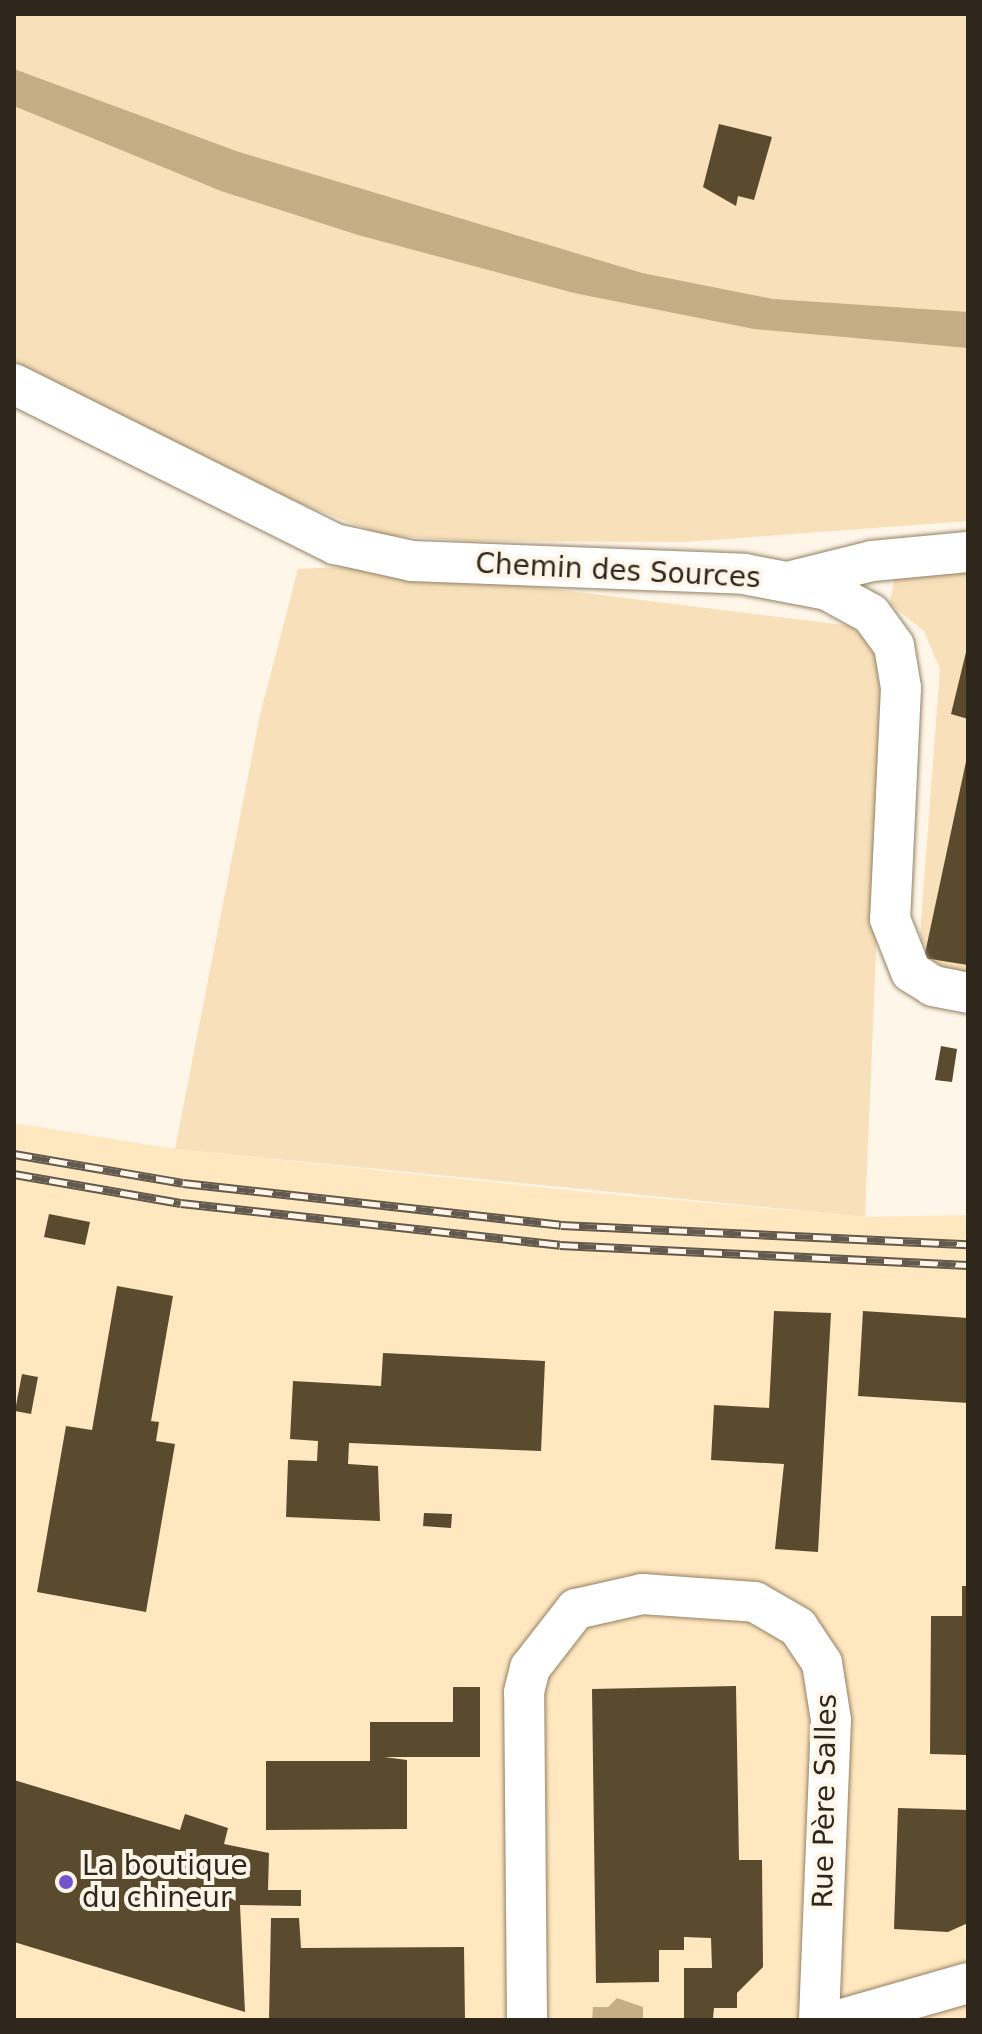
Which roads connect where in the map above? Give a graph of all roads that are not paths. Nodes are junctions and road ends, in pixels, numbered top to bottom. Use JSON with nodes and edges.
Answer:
{"nodes":[{"id":1,"x":14,"y":384,"type":"edge"},
{"id":2,"x":968,"y":552,"type":"edge"},
{"id":3,"x":788,"y":581,"type":"junction"},
{"id":4,"x":968,"y":993,"type":"edge"},
{"id":5,"x":968,"y":1983,"type":"edge"},
{"id":6,"x":527,"y":2020,"type":"edge"},
{"id":7,"x":819,"y":2020,"type":"edge"},
{"id":8,"x":839,"y":2020,"type":"edge"}],
"edges":[{"from":1,"to":3,"type":"street","name":"Chemin des Sources"},
{"from":2,"to":3,"type":"street"},
{"from":3,"to":4,"type":"street","name":"Chemin des Sources"},
{"from":5,"to":8,"type":"street"},
{"from":6,"to":7,"type":"street","name":"Rue Père Salles"}]}
